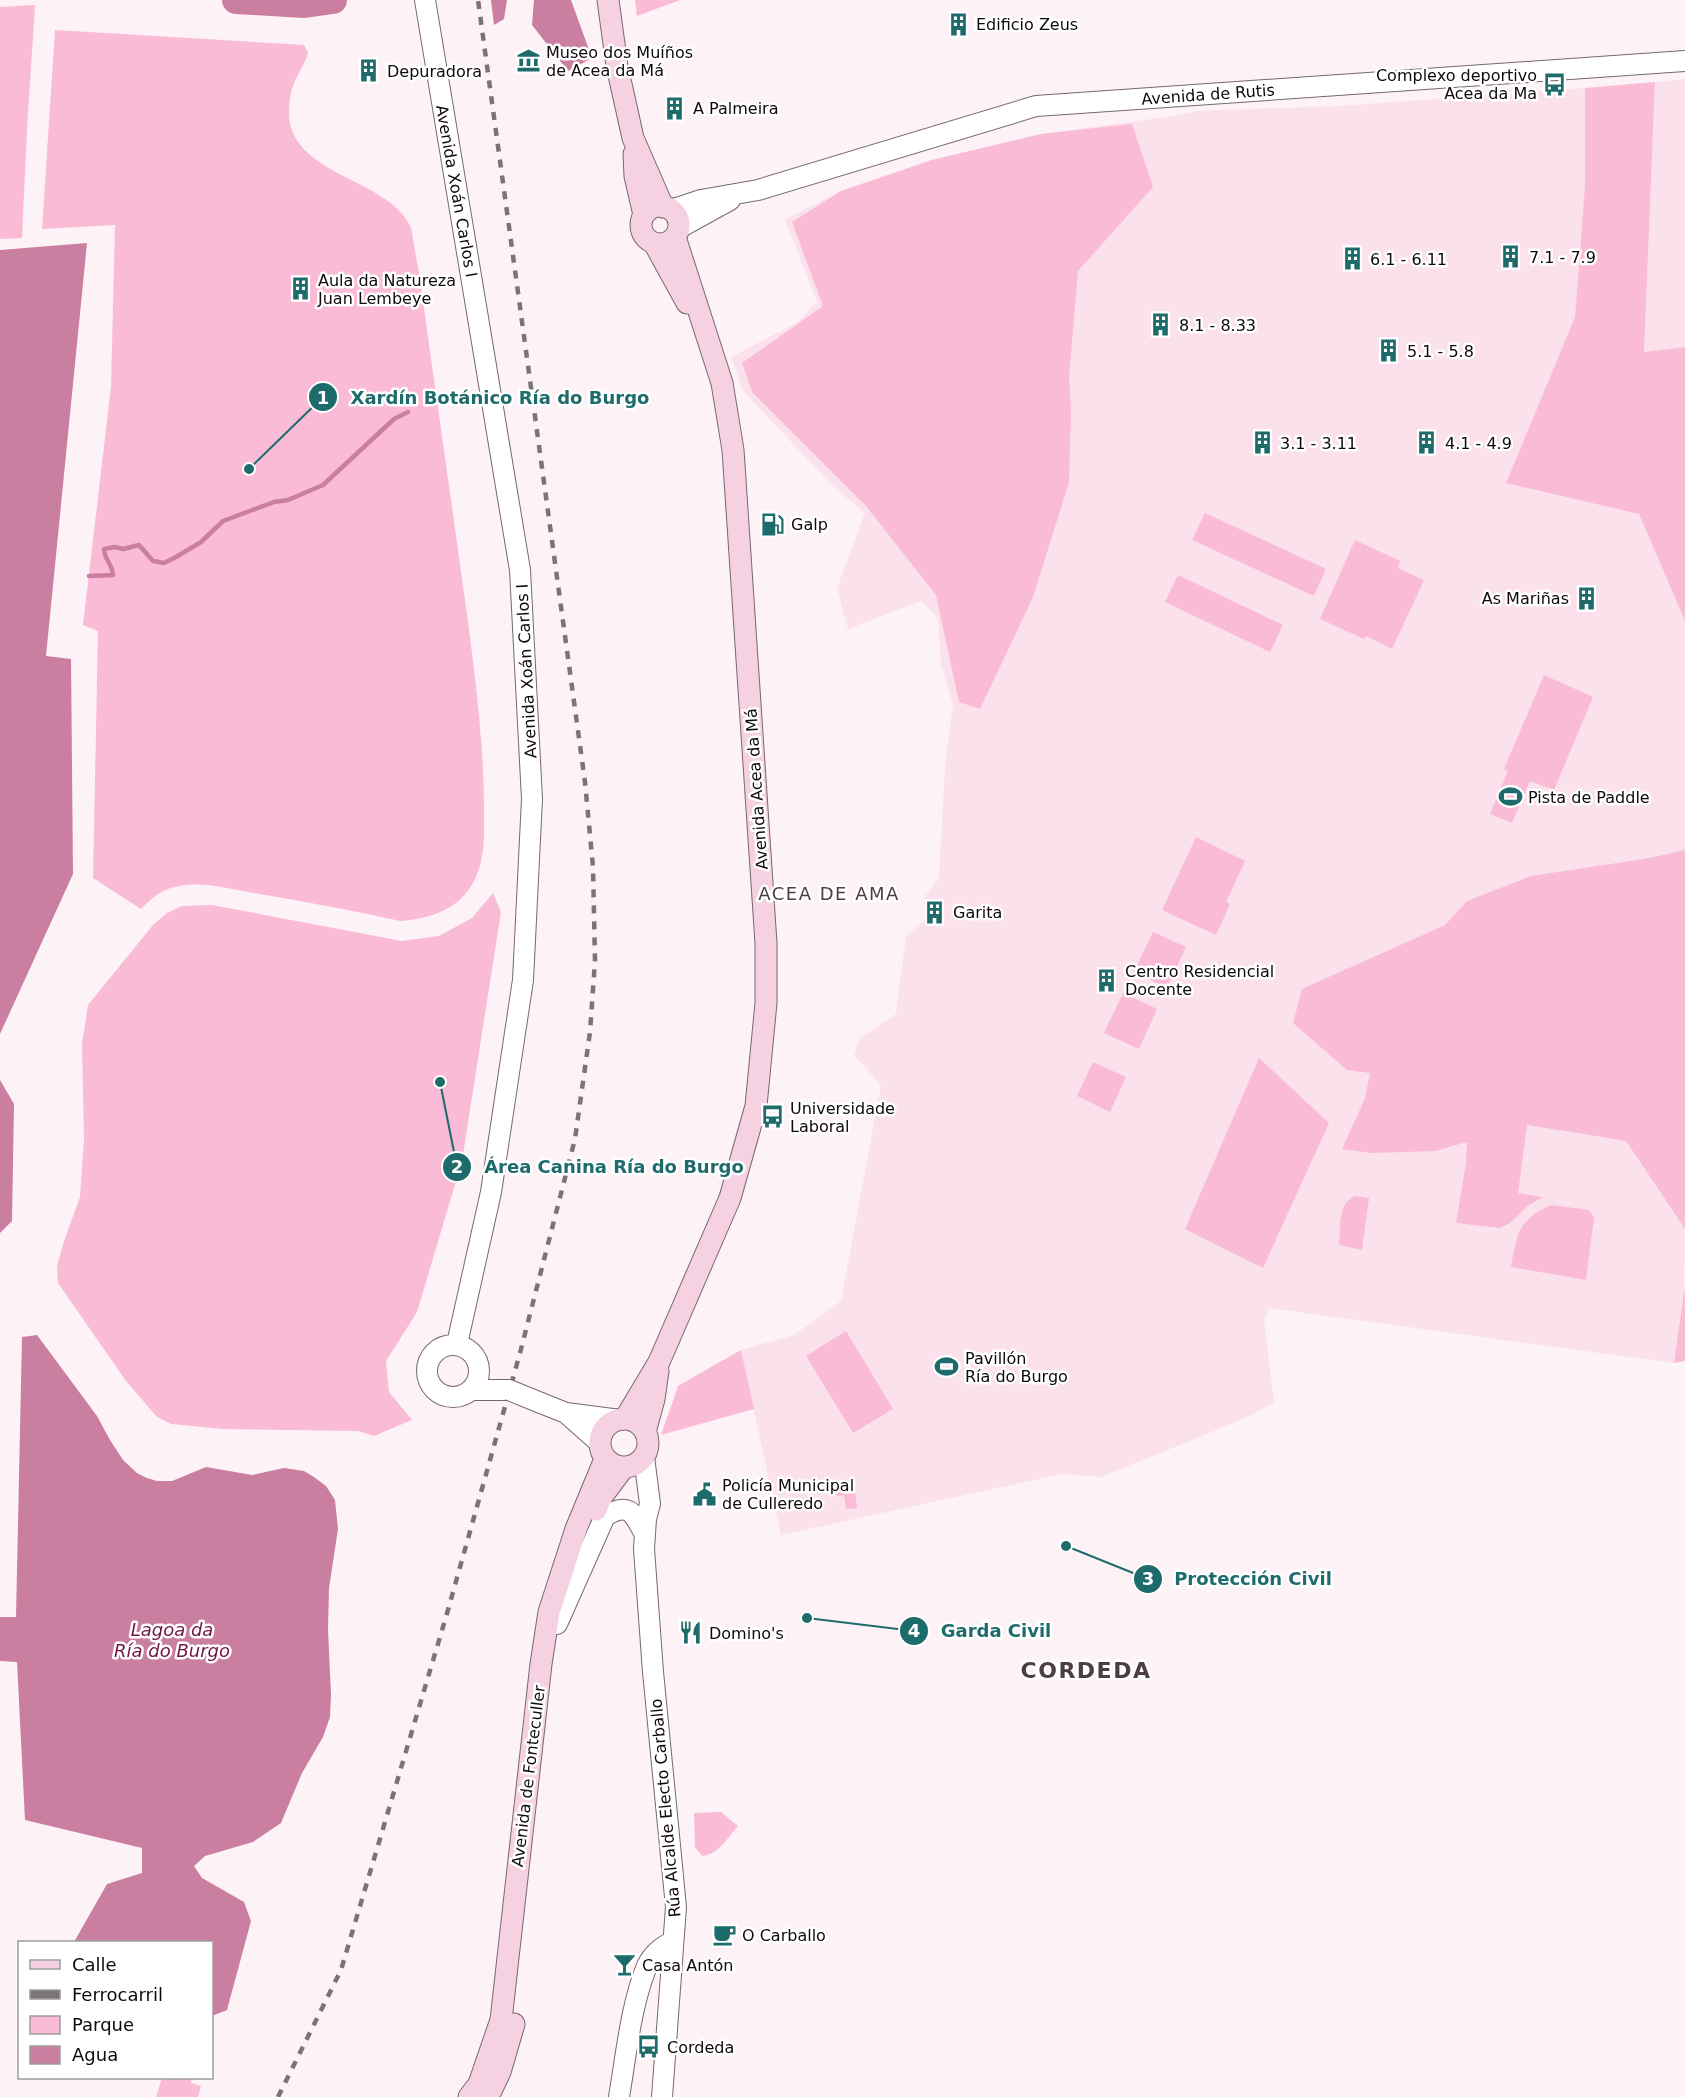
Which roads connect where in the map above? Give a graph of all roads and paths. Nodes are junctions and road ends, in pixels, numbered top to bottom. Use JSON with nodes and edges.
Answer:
{"nodes":[{"id":1,"x":425,"y":0,"type":"edge"},
{"id":2,"x":608,"y":0,"type":"edge"},
{"id":3,"x":1685,"y":61,"type":"edge"},
{"id":4,"x":666,"y":219,"type":"junction"},
{"id":5,"x":654,"y":243,"type":"junction"},
{"id":6,"x":710,"y":346,"type":"junction"},
{"id":7,"x":457,"y":1344,"type":"junction"},
{"id":8,"x":659,"y":1362,"type":"junction"},
{"id":9,"x":479,"y":1370,"type":"junction"},
{"id":10,"x":471,"y":1390,"type":"junction"},
{"id":11,"x":509,"y":1390,"type":"junction"},
{"id":12,"x":566,"y":1413,"type":"junction"},
{"id":13,"x":622,"y":1420,"type":"junction"},
{"id":14,"x":645,"y":1432,"type":"junction"},
{"id":15,"x":621,"y":1459,"type":"junction"},
{"id":16,"x":645,"y":1526,"type":"junction"},
{"id":17,"x":557,"y":1624,"type":"junction"},
{"id":18,"x":673,"y":1942,"type":"junction"},
{"id":19,"x":469,"y":2097,"type":"edge"},
{"id":20,"x":488,"y":2097,"type":"edge"},
{"id":21,"x":619,"y":2097,"type":"edge"},
{"id":22,"x":662,"y":2097,"type":"edge"}],
"edges":[{"from":1,"to":7,"type":"street","name":"Avenida Xoán Carlos I"},
{"from":2,"to":4,"type":"main road"},
{"from":3,"to":4,"type":"street","name":"Avenida de Rutis"},
{"from":4,"to":5,"type":"main road"},
{"from":4,"to":5,"type":"main road"},
{"from":4,"to":6,"type":"main road"},
{"from":5,"to":6,"type":"main road"},
{"from":6,"to":8,"type":"main road","name":"Avenida Acea da Má"},
{"from":7,"to":9,"type":"street"},
{"from":7,"to":10,"type":"street"},
{"from":8,"to":13,"type":"main road","name":"Avenida Acea da Má"},
{"from":8,"to":14,"type":"main road","name":"Avenida Acea da Má"},
{"from":9,"to":10,"type":"street"},
{"from":9,"to":11,"type":"street"},
{"from":10,"to":11,"type":"street"},
{"from":11,"to":12,"type":"street","bridge":true},
{"from":12,"to":13,"type":"street"},
{"from":12,"to":15,"type":"street"},
{"from":13,"to":14,"type":"main road"},
{"from":13,"to":15,"type":"main road","name":"Avenida Acea da Má"},
{"from":14,"to":15,"type":"main road","name":"Avenida Acea da Má"},
{"from":15,"to":16,"type":"street","name":"Rúa Alcalde Electo Carballo"},
{"from":15,"to":17,"type":"main road","name":"Avenida de Fonteculler"},
{"from":15,"to":19,"type":"main road","name":"Avenida de Fonteculler"},
{"from":16,"to":17,"type":"street"},
{"from":16,"to":18,"type":"street","name":"Rúa Alcalde Electo Carballo"},
{"from":17,"to":20,"type":"main road","name":"Avenida de Fonteculler"},
{"from":18,"to":21,"type":"street"},
{"from":18,"to":22,"type":"street","name":"Rúa Alcalde Electo Carballo"}]}
